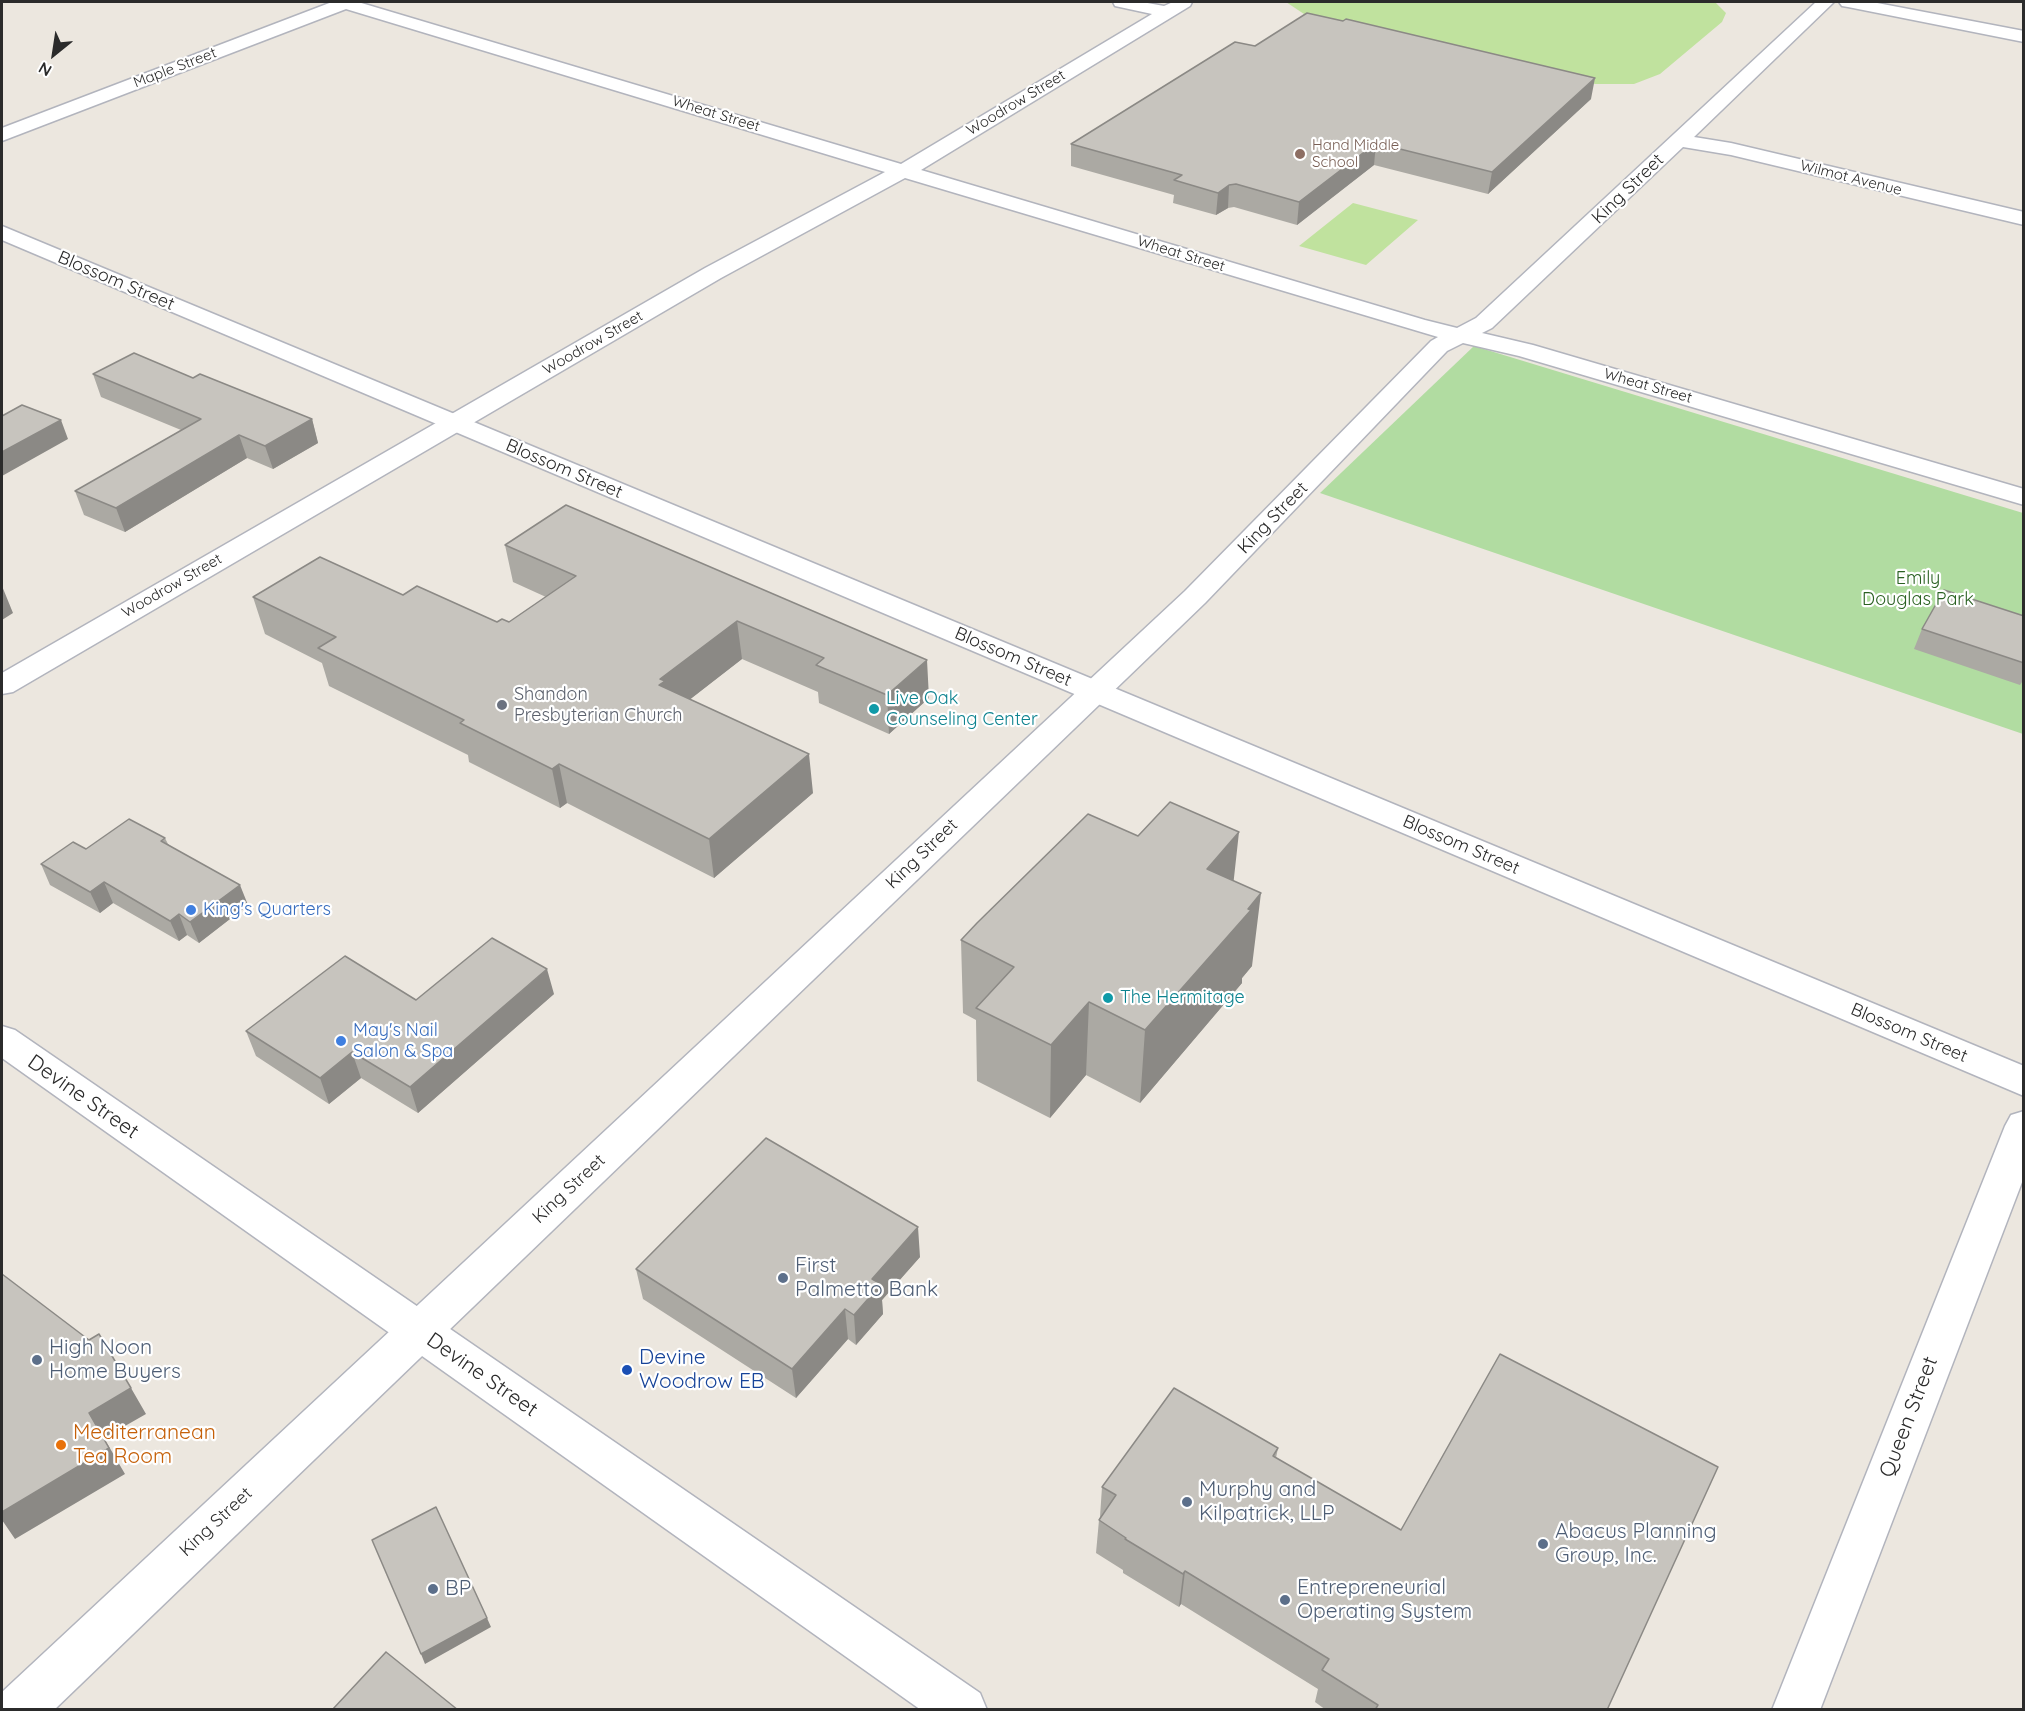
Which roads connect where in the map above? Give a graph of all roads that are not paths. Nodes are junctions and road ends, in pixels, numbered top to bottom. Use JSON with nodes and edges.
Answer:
{"nodes":[{"id":1,"x":345,"y":2,"type":"edge"},
{"id":2,"x":1121,"y":2,"type":"edge"},
{"id":3,"x":1826,"y":2,"type":"edge"},
{"id":4,"x":1848,"y":2,"type":"edge"},
{"id":5,"x":1175,"y":7,"type":"edge"},
{"id":6,"x":2024,"y":37,"type":"edge"},
{"id":7,"x":2,"y":135,"type":"edge"},
{"id":8,"x":1678,"y":140,"type":"junction"},
{"id":9,"x":904,"y":170,"type":"junction"},
{"id":10,"x":2024,"y":219,"type":"edge"},
{"id":11,"x":2,"y":232,"type":"edge"},
{"id":12,"x":1463,"y":334,"type":"junction"},
{"id":13,"x":455,"y":423,"type":"junction"},
{"id":14,"x":2024,"y":497,"type":"edge"},
{"id":15,"x":2,"y":685,"type":"edge"},
{"id":16,"x":1095,"y":692,"type":"junction"},
{"id":17,"x":2,"y":1040,"type":"edge"},
{"id":18,"x":2024,"y":1082,"type":"edge"},
{"id":19,"x":2024,"y":1126,"type":"edge"},
{"id":20,"x":419,"y":1330,"type":"junction"},
{"id":21,"x":18,"y":1710,"type":"edge"},
{"id":22,"x":963,"y":1710,"type":"edge"},
{"id":23,"x":1796,"y":1710,"type":"edge"}],
"edges":[{"from":1,"to":7,"type":"street","name":"Maple Street"},
{"from":1,"to":9,"type":"street","name":"Wheat Street"},
{"from":2,"to":5,"type":"street"},
{"from":3,"to":8,"type":"street","name":"King Street"},
{"from":4,"to":6,"type":"street"},
{"from":5,"to":9,"type":"street","name":"Woodrow Street"},
{"from":8,"to":10,"type":"street","name":"Wilmot Avenue"},
{"from":8,"to":12,"type":"street","name":"King Street"},
{"from":9,"to":12,"type":"street","name":"Wheat Street"},
{"from":9,"to":13,"type":"street","name":"Woodrow Street"},
{"from":11,"to":13,"type":"street","name":"Blossom Street"},
{"from":12,"to":14,"type":"street","name":"Wheat Street"},
{"from":12,"to":16,"type":"street","name":"King Street"},
{"from":13,"to":15,"type":"street","name":"Woodrow Street"},
{"from":13,"to":16,"type":"street","name":"Blossom Street"},
{"from":16,"to":18,"type":"street","name":"Blossom Street"},
{"from":16,"to":20,"type":"street","name":"King Street"},
{"from":17,"to":20,"type":"street","name":"Devine Street"},
{"from":19,"to":23,"type":"street","name":"Queen Street"},
{"from":20,"to":21,"type":"street","name":"King Street"},
{"from":20,"to":22,"type":"street","name":"Devine Street"}]}
